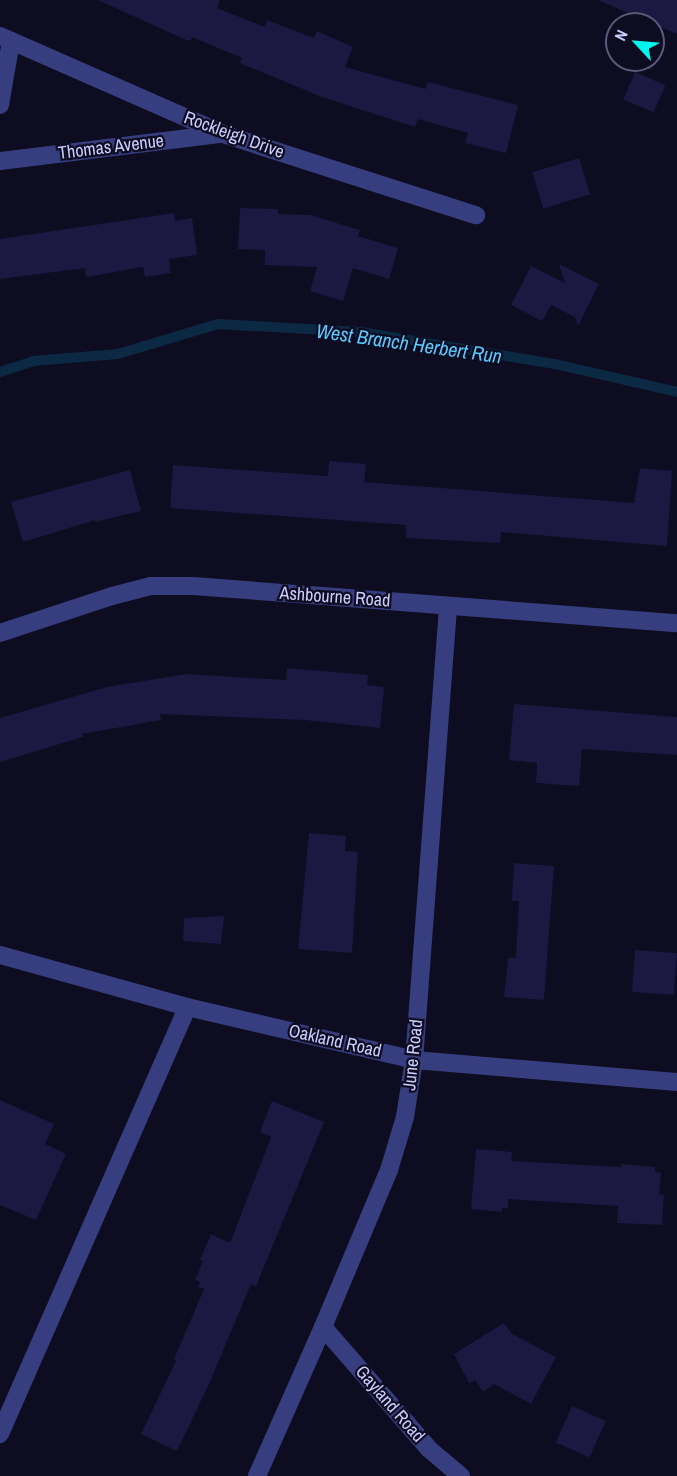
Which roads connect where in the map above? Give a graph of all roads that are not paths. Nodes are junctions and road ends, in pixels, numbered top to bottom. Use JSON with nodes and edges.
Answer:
{"nodes":[{"id":1,"x":5,"y":38,"type":"edge"},
{"id":2,"x":0,"y":105,"type":"edge"},
{"id":3,"x":223,"y":134,"type":"junction"},
{"id":4,"x":0,"y":161,"type":"edge"},
{"id":5,"x":476,"y":214,"type":"dead end"},
{"id":6,"x":448,"y":606,"type":"junction"},
{"id":7,"x":677,"y":623,"type":"edge"},
{"id":8,"x":0,"y":633,"type":"edge"},
{"id":9,"x":0,"y":955,"type":"edge"},
{"id":10,"x":187,"y":1006,"type":"junction"},
{"id":11,"x":414,"y":1060,"type":"junction"},
{"id":12,"x":677,"y":1082,"type":"edge"},
{"id":13,"x":323,"y":1327,"type":"junction"},
{"id":14,"x":0,"y":1434,"type":"edge"},
{"id":15,"x":257,"y":1476,"type":"edge"},
{"id":16,"x":461,"y":1476,"type":"edge"}],
"edges":[{"from":1,"to":2,"type":"street"},
{"from":1,"to":3,"type":"street","name":"Rockleigh Drive"},
{"from":3,"to":4,"type":"street","name":"Thomas Avenue"},
{"from":3,"to":5,"type":"street","name":"Rockleigh Drive"},
{"from":6,"to":7,"type":"street","name":"Ashbourne Road"},
{"from":6,"to":8,"type":"street","name":"Ashbourne Road"},
{"from":6,"to":11,"type":"street","name":"June Road"},
{"from":9,"to":10,"type":"street","name":"Oakland Road"},
{"from":10,"to":11,"type":"street","name":"Oakland Road"},
{"from":10,"to":14,"type":"street"},
{"from":11,"to":12,"type":"street","name":"Oakland Road"},
{"from":11,"to":13,"type":"street","name":"June Road"},
{"from":13,"to":15,"type":"street","name":"June Road"},
{"from":13,"to":16,"type":"street","name":"Gayland Road"}]}
